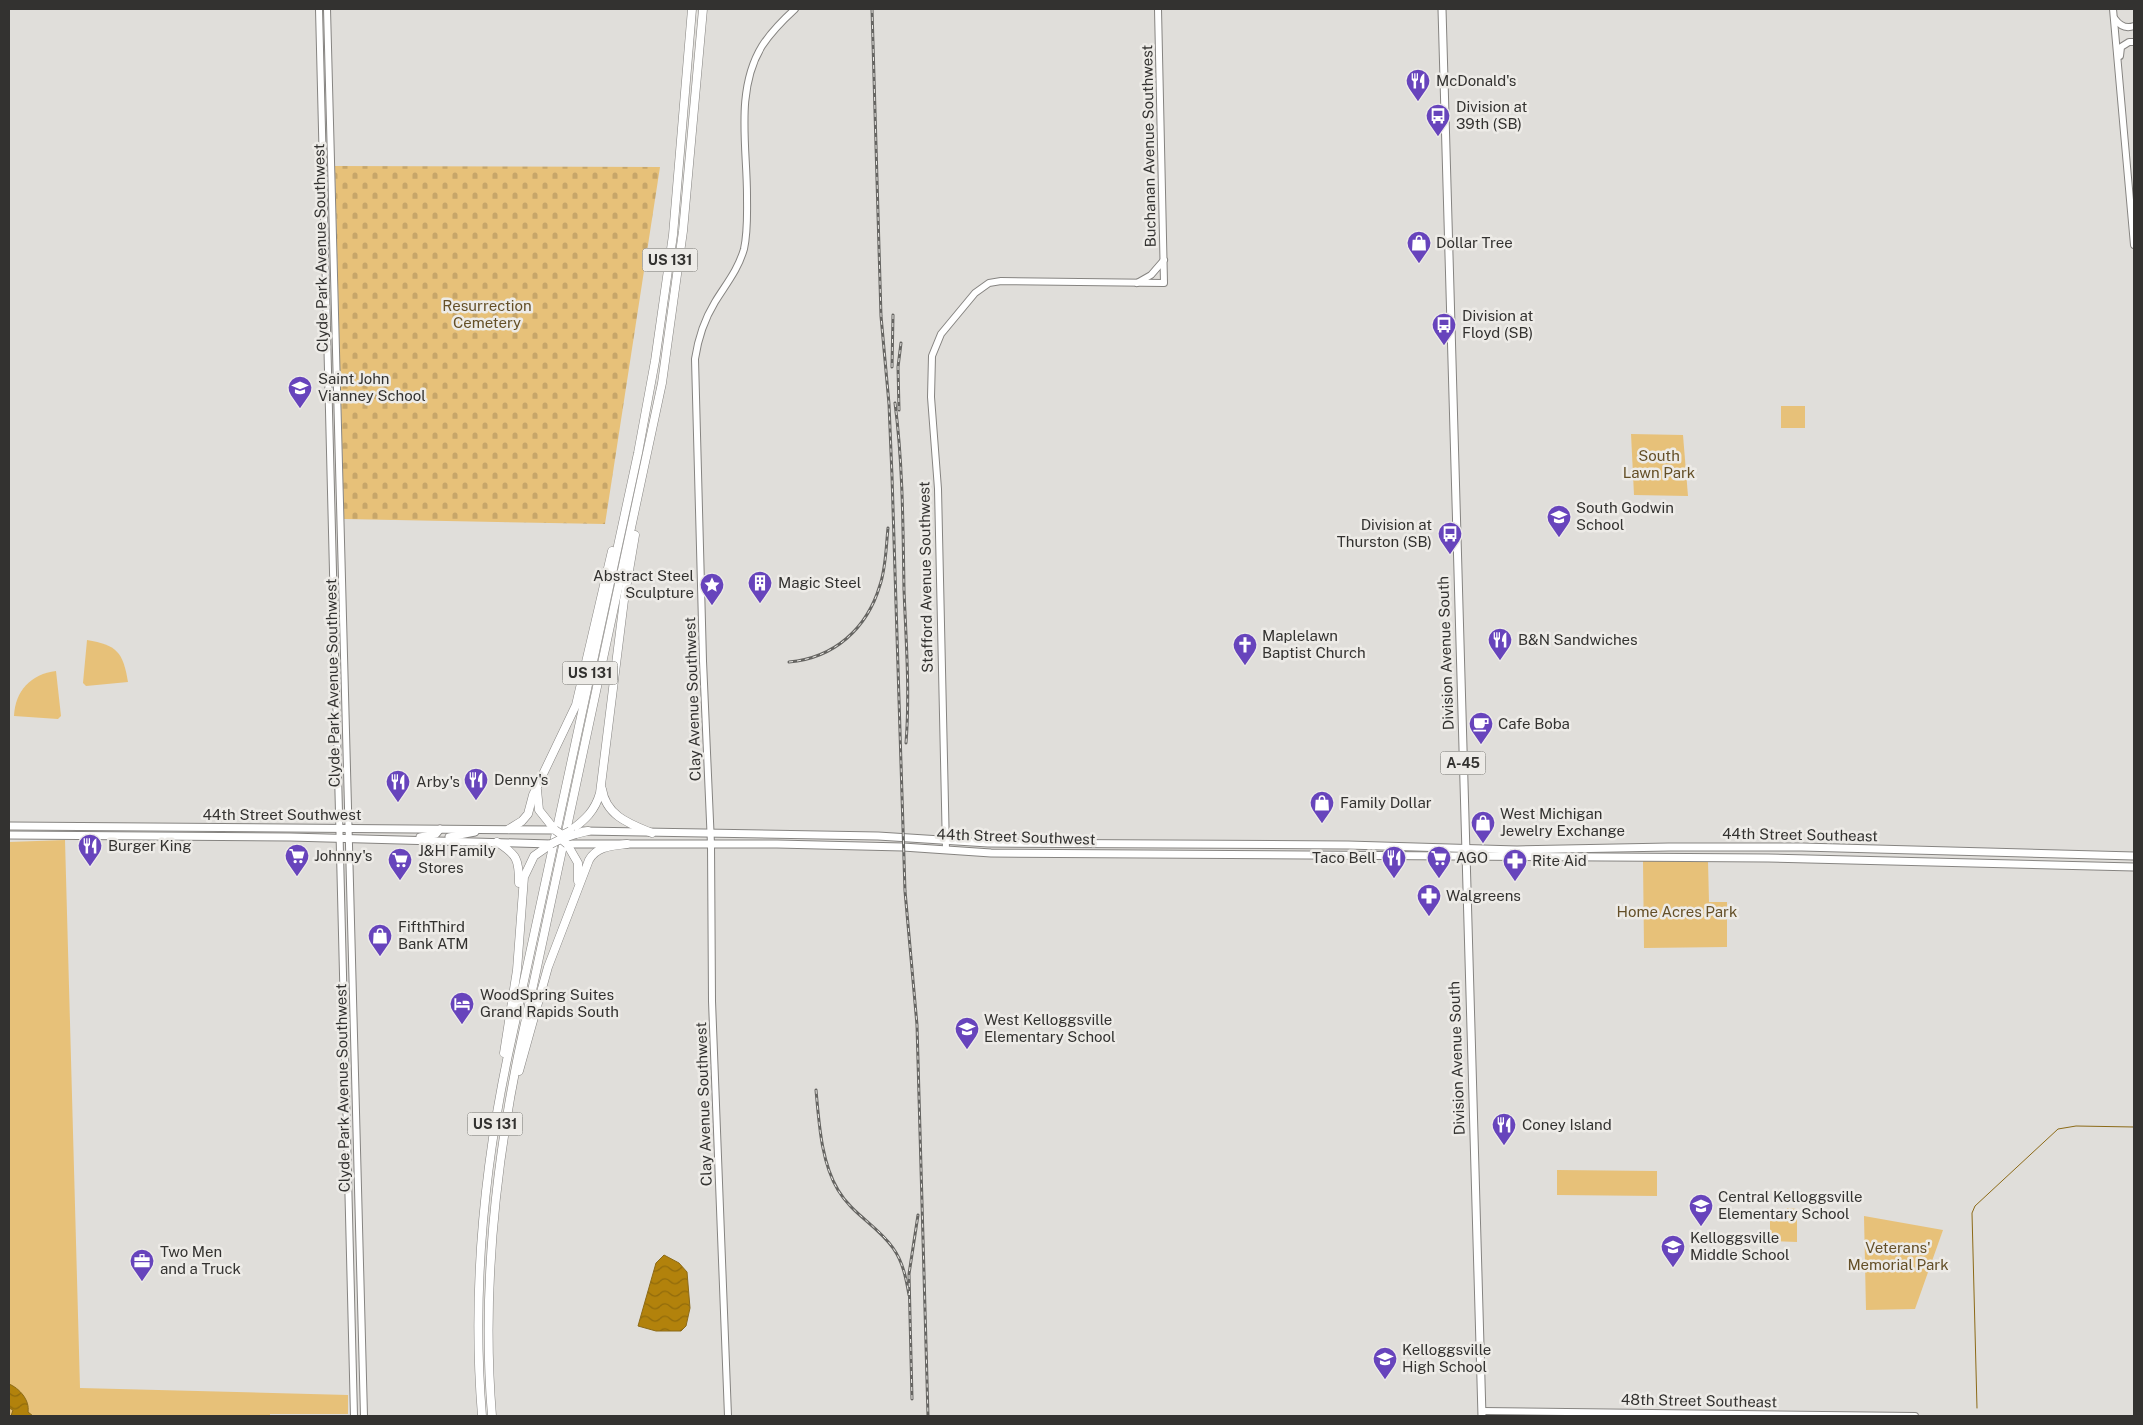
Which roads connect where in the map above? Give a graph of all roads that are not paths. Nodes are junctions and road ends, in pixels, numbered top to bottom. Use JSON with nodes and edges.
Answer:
{"nodes":[{"id":1,"x":319,"y":9,"type":"edge"},
{"id":2,"x":328,"y":9,"type":"edge"},
{"id":3,"x":692,"y":9,"type":"edge"},
{"id":4,"x":703,"y":9,"type":"edge"},
{"id":5,"x":795,"y":9,"type":"edge"},
{"id":6,"x":1158,"y":9,"type":"edge"},
{"id":7,"x":1442,"y":9,"type":"edge"},
{"id":8,"x":2113,"y":9,"type":"edge"},
{"id":9,"x":2114,"y":18,"type":"junction"},
{"id":10,"x":2134,"y":26,"type":"edge"},
{"id":11,"x":2134,"y":42,"type":"edge"},
{"id":12,"x":2118,"y":65,"type":"junction"},
{"id":13,"x":2127,"y":155,"type":"junction"},
{"id":14,"x":2134,"y":164,"type":"edge"},
{"id":15,"x":2134,"y":185,"type":"edge"},
{"id":16,"x":2130,"y":194,"type":"junction"},
{"id":17,"x":2134,"y":245,"type":"edge"},
{"id":18,"x":1164,"y":260,"type":"junction"},
{"id":19,"x":1137,"y":283,"type":"junction"},
{"id":20,"x":1164,"y":283,"type":"joint"},
{"id":21,"x":644,"y":474,"type":"junction"},
{"id":22,"x":626,"y":509,"type":"junction"},
{"id":23,"x":603,"y":776,"type":"junction"},
{"id":24,"x":537,"y":788,"type":"junction"},
{"id":25,"x":9,"y":826,"type":"edge"},
{"id":26,"x":340,"y":828,"type":"junction"},
{"id":27,"x":350,"y":829,"type":"junction"},
{"id":28,"x":440,"y":829,"type":"junction"},
{"id":29,"x":482,"y":829,"type":"junction"},
{"id":30,"x":509,"y":829,"type":"junction"},
{"id":31,"x":575,"y":830,"type":"junction"},
{"id":32,"x":588,"y":831,"type":"joint"},
{"id":33,"x":652,"y":833,"type":"junction"},
{"id":34,"x":710,"y":834,"type":"junction"},
{"id":35,"x":9,"y":835,"type":"edge"},
{"id":36,"x":561,"y":837,"type":"junction"},
{"id":37,"x":341,"y":838,"type":"junction"},
{"id":38,"x":350,"y":839,"type":"junction"},
{"id":39,"x":413,"y":840,"type":"junction"},
{"id":40,"x":441,"y":840,"type":"junction"},
{"id":41,"x":946,"y":840,"type":"junction"},
{"id":42,"x":497,"y":842,"type":"junction"},
{"id":43,"x":1123,"y":843,"type":"junction"},
{"id":44,"x":627,"y":844,"type":"junction"},
{"id":45,"x":710,"y":844,"type":"junction"},
{"id":46,"x":1293,"y":844,"type":"junction"},
{"id":47,"x":1315,"y":844,"type":"junction"},
{"id":48,"x":1348,"y":845,"type":"junction"},
{"id":49,"x":546,"y":846,"type":"junction"},
{"id":50,"x":1757,"y":847,"type":"junction"},
{"id":51,"x":1779,"y":847,"type":"junction"},
{"id":52,"x":1464,"y":848,"type":"junction"},
{"id":53,"x":946,"y":850,"type":"junction"},
{"id":54,"x":1988,"y":853,"type":"junction"},
{"id":55,"x":1099,"y":854,"type":"junction"},
{"id":56,"x":2066,"y":854,"type":"junction"},
{"id":57,"x":1280,"y":855,"type":"junction"},
{"id":58,"x":1307,"y":855,"type":"junction"},
{"id":59,"x":2108,"y":855,"type":"junction"},
{"id":60,"x":1336,"y":856,"type":"junction"},
{"id":61,"x":2134,"y":856,"type":"edge"},
{"id":62,"x":1465,"y":857,"type":"junction"},
{"id":63,"x":1747,"y":858,"type":"junction"},
{"id":64,"x":1768,"y":858,"type":"junction"},
{"id":65,"x":1974,"y":864,"type":"junction"},
{"id":66,"x":2053,"y":866,"type":"junction"},
{"id":67,"x":2097,"y":866,"type":"junction"},
{"id":68,"x":2134,"y":866,"type":"edge"},
{"id":69,"x":573,"y":900,"type":"junction"},
{"id":70,"x":520,"y":910,"type":"junction"},
{"id":71,"x":506,"y":1113,"type":"junction"},
{"id":72,"x":347,"y":1134,"type":"junction"},
{"id":73,"x":491,"y":1144,"type":"junction"},
{"id":74,"x":358,"y":1154,"type":"junction"},
{"id":75,"x":1482,"y":1414,"type":"edge"},
{"id":76,"x":354,"y":1416,"type":"edge"},
{"id":77,"x":364,"y":1416,"type":"edge"},
{"id":78,"x":482,"y":1416,"type":"edge"},
{"id":79,"x":492,"y":1416,"type":"edge"},
{"id":80,"x":728,"y":1416,"type":"edge"},
{"id":81,"x":1915,"y":1416,"type":"edge"}],
"edges":[{"from":1,"to":26,"type":"street","name":"Clyde Park Avenue Southwest"},
{"from":2,"to":27,"type":"street","name":"Clyde Park Avenue Southwest"},
{"from":3,"to":22,"type":"highway","number":"US 131"},
{"from":4,"to":21,"type":"highway","number":"US 131"},
{"from":5,"to":34,"type":"street","name":"Clay Avenue Southwest"},
{"from":6,"to":18,"type":"street","name":"Buchanan Avenue Southwest"},
{"from":7,"to":52,"type":"main road","name":"Division Avenue South","number":"A-45"},
{"from":8,"to":9,"type":"street"},
{"from":9,"to":10,"type":"street"},
{"from":9,"to":12,"type":"street"},
{"from":11,"to":12,"type":"street"},
{"from":12,"to":13,"type":"street"},
{"from":13,"to":14,"type":"street"},
{"from":13,"to":16,"type":"street"},
{"from":15,"to":16,"type":"street"},
{"from":16,"to":17,"type":"street"},
{"from":18,"to":19,"type":"street"},
{"from":18,"to":20,"type":"street","name":"Buchanan Avenue Southwest"},
{"from":19,"to":20,"type":"street","name":"Stafford Avenue Southwest"},
{"from":19,"to":41,"type":"street","name":"Stafford Avenue Southwest"},
{"from":21,"to":23,"type":"highway"},
{"from":21,"to":71,"type":"highway","number":"US 131"},
{"from":22,"to":24,"type":"highway"},
{"from":22,"to":73,"type":"highway","number":"US 131"},
{"from":23,"to":31,"type":"highway"},
{"from":23,"to":33,"type":"highway"},
{"from":24,"to":30,"type":"highway"},
{"from":24,"to":36,"type":"highway"},
{"from":25,"to":26,"type":"main road","name":"44th Street Southwest"},
{"from":26,"to":27,"type":"main road","name":"44th Street Southwest"},
{"from":26,"to":37,"type":"street","name":"Clyde Park Avenue Southwest"},
{"from":27,"to":28,"type":"main road","name":"44th Street Southwest"},
{"from":27,"to":38,"type":"street","name":"Clyde Park Avenue Southwest"},
{"from":28,"to":29,"type":"main road","name":"44th Street Southwest"},
{"from":28,"to":39,"type":"main road"},
{"from":29,"to":30,"type":"main road","name":"44th Street Southwest"},
{"from":29,"to":40,"type":"main road"},
{"from":30,"to":36,"type":"main road","name":"44th Street Southwest"},
{"from":31,"to":32,"type":"highway"},
{"from":31,"to":36,"type":"highway","bridge":true},
{"from":32,"to":33,"type":"main road","name":"44th Street Southwest"},
{"from":33,"to":34,"type":"main road","name":"44th Street Southwest"},
{"from":34,"to":41,"type":"main road","name":"44th Street Southwest"},
{"from":34,"to":45,"type":"street","name":"Clay Avenue Southwest"},
{"from":35,"to":37,"type":"main road","name":"44th Street Southwest"},
{"from":36,"to":44,"type":"main road","name":"44th Street Southwest"},
{"from":36,"to":49,"type":"highway","bridge":true},
{"from":36,"to":69,"type":"highway"},
{"from":37,"to":38,"type":"main road","name":"44th Street Southwest"},
{"from":37,"to":72,"type":"street","name":"Clyde Park Avenue Southwest"},
{"from":38,"to":39,"type":"main road","name":"44th Street Southwest"},
{"from":38,"to":74,"type":"street","name":"Clyde Park Avenue Southwest"},
{"from":39,"to":40,"type":"main road","name":"44th Street Southwest"},
{"from":40,"to":42,"type":"main road","name":"44th Street Southwest"},
{"from":41,"to":43,"type":"main road","name":"44th Street Southwest"},
{"from":41,"to":53,"type":"street","name":"Stafford Avenue Southwest"},
{"from":42,"to":49,"type":"main road","name":"44th Street Southwest"},
{"from":42,"to":70,"type":"highway"},
{"from":43,"to":46,"type":"main road","name":"44th Street Southwest"},
{"from":43,"to":55,"type":"main road"},
{"from":44,"to":45,"type":"main road","name":"44th Street Southwest"},
{"from":44,"to":69,"type":"highway"},
{"from":45,"to":53,"type":"main road","name":"44th Street Southwest"},
{"from":45,"to":80,"type":"street","name":"Clay Avenue Southwest"},
{"from":46,"to":47,"type":"main road","name":"44th Street Southwest"},
{"from":46,"to":57,"type":"main road"},
{"from":47,"to":48,"type":"main road","name":"44th Street Southwest"},
{"from":47,"to":58,"type":"main road"},
{"from":48,"to":52,"type":"main road","name":"44th Street Southwest"},
{"from":48,"to":60,"type":"main road"},
{"from":49,"to":70,"type":"highway"},
{"from":50,"to":51,"type":"main road","name":"44th Street Southeast"},
{"from":50,"to":52,"type":"main road","name":"44th Street Southeast"},
{"from":50,"to":63,"type":"main road"},
{"from":51,"to":54,"type":"main road","name":"44th Street Southeast"},
{"from":51,"to":64,"type":"main road"},
{"from":52,"to":62,"type":"main road","name":"Division Avenue South","number":"A-45"},
{"from":53,"to":55,"type":"main road","name":"44th Street Southwest"},
{"from":54,"to":56,"type":"main road","name":"44th Street Southeast"},
{"from":54,"to":65,"type":"main road"},
{"from":55,"to":57,"type":"main road","name":"44th Street Southwest"},
{"from":56,"to":59,"type":"main road","name":"44th Street Southeast"},
{"from":56,"to":66,"type":"main road"},
{"from":57,"to":58,"type":"main road","name":"44th Street Southwest"},
{"from":58,"to":60,"type":"main road","name":"44th Street Southwest"},
{"from":59,"to":61,"type":"main road","name":"44th Street Southeast"},
{"from":59,"to":67,"type":"main road"},
{"from":60,"to":62,"type":"main road","name":"44th Street Southwest"},
{"from":62,"to":63,"type":"main road","name":"44th Street Southeast"},
{"from":62,"to":75,"type":"main road","name":"Division Avenue South","number":"A-45"},
{"from":63,"to":64,"type":"main road","name":"44th Street Southeast"},
{"from":64,"to":65,"type":"main road","name":"44th Street Southeast"},
{"from":65,"to":66,"type":"main road","name":"44th Street Southeast"},
{"from":66,"to":67,"type":"main road","name":"44th Street Southeast"},
{"from":67,"to":68,"type":"main road","name":"44th Street Southeast"},
{"from":69,"to":71,"type":"highway"},
{"from":70,"to":73,"type":"highway"},
{"from":71,"to":79,"type":"highway","number":"US 131"},
{"from":72,"to":74,"type":"street"},
{"from":72,"to":76,"type":"street","name":"Clyde Park Avenue Southwest"},
{"from":73,"to":78,"type":"highway","number":"US 131"},
{"from":74,"to":77,"type":"street","name":"Clyde Park Avenue Southwest"},
{"from":75,"to":81,"type":"street","name":"48th Street Southeast"}]}
